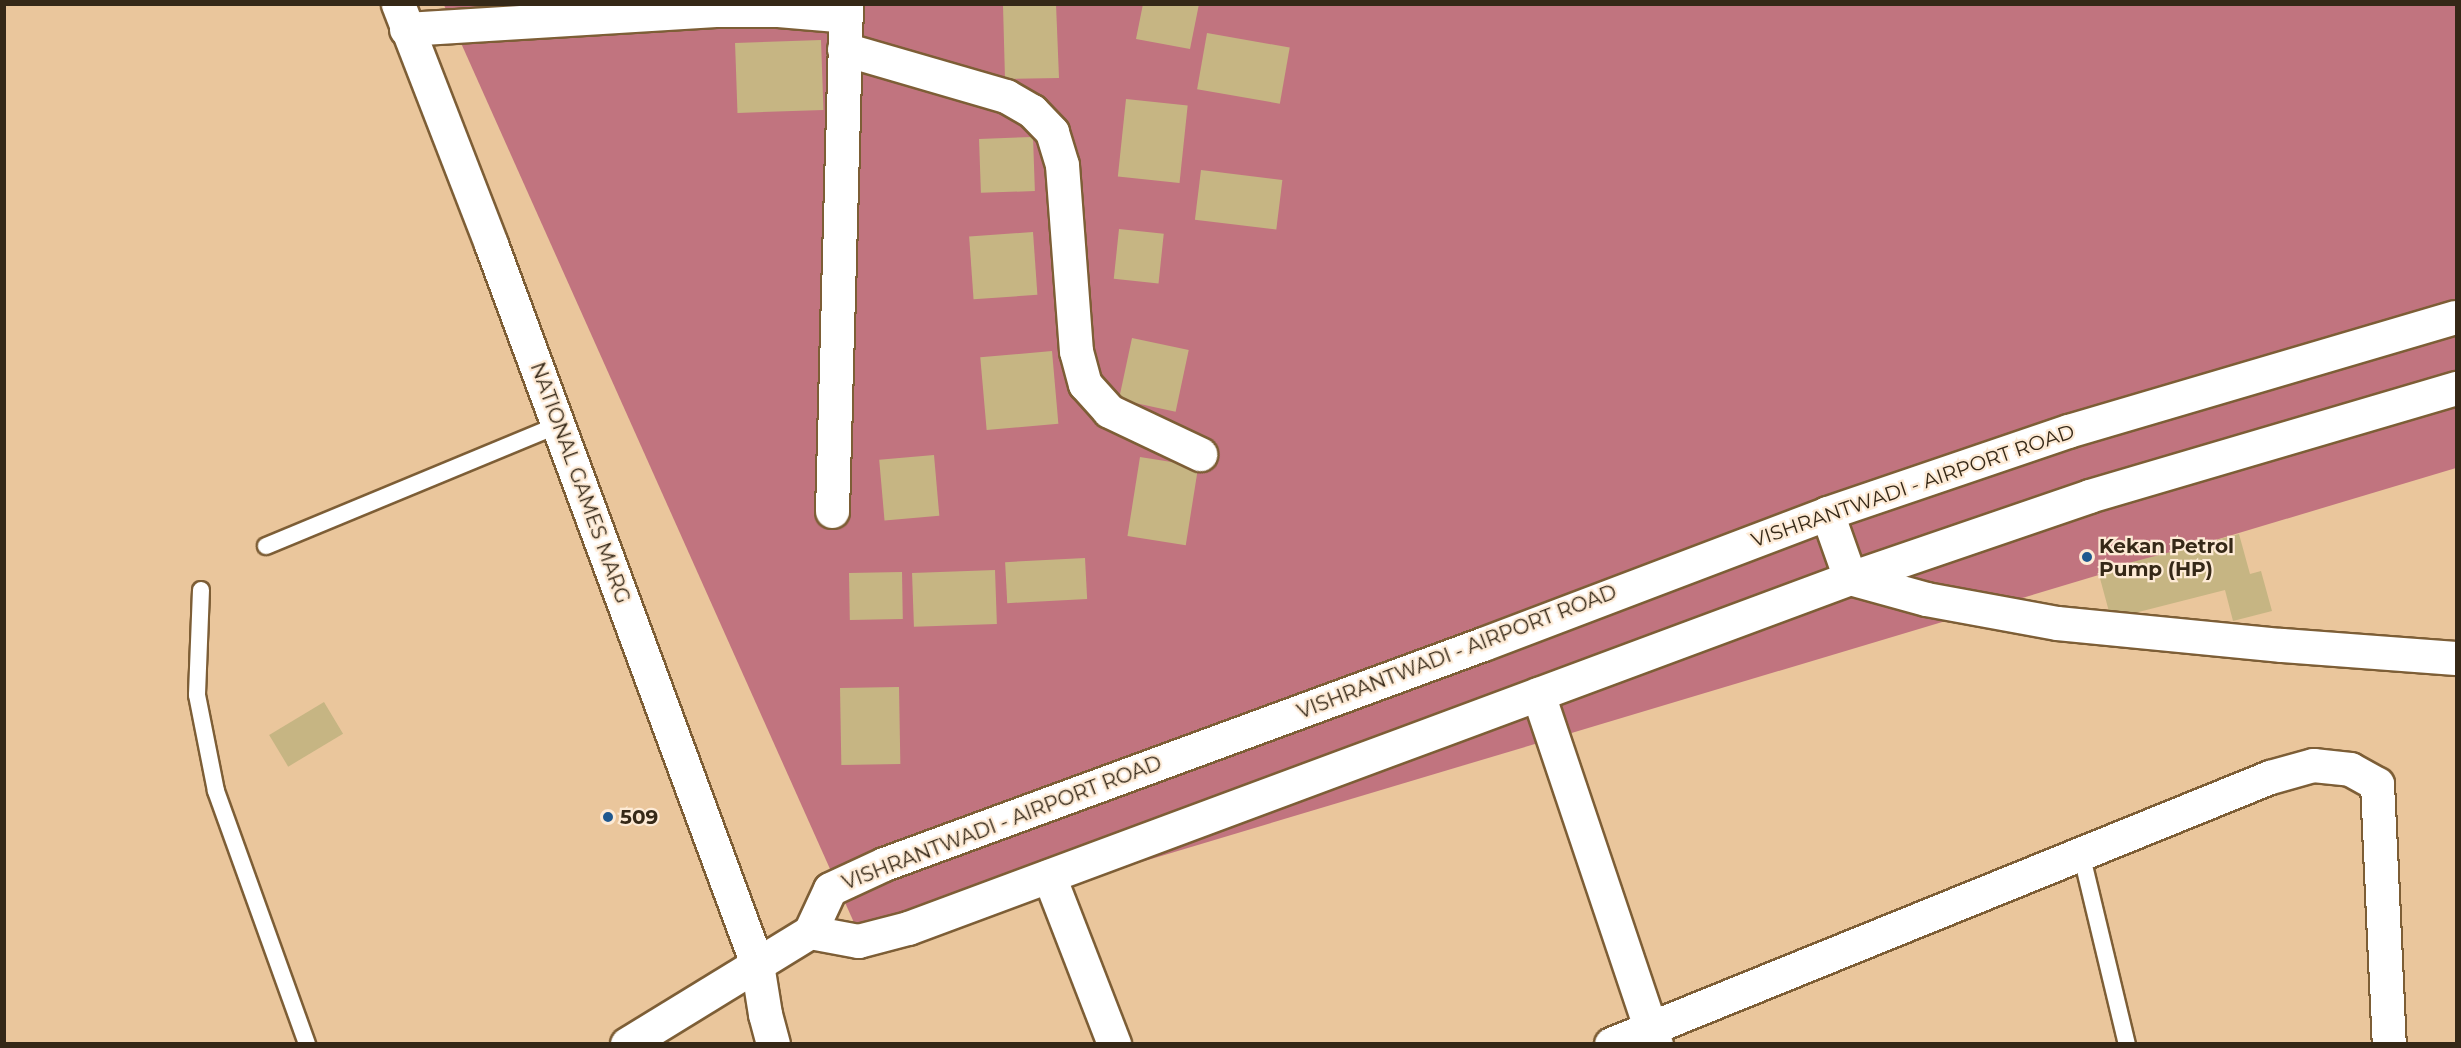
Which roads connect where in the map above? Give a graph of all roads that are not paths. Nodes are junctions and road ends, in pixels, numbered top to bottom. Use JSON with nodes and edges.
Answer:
{"nodes":[{"id":1,"x":846,"y":10,"type":"edge"},
{"id":2,"x":402,"y":17,"type":"edge"},
{"id":3,"x":844,"y":49,"type":"junction"},
{"id":4,"x":2457,"y":317,"type":"edge"},
{"id":5,"x":2457,"y":388,"type":"edge"},
{"id":6,"x":558,"y":425,"type":"junction"},
{"id":7,"x":1200,"y":454,"type":"dead end"},
{"id":8,"x":832,"y":511,"type":"dead end"},
{"id":9,"x":1827,"y":513,"type":"junction"},
{"id":10,"x":266,"y":546,"type":"dead end"},
{"id":11,"x":1850,"y":578,"type":"junction"},
{"id":12,"x":201,"y":590,"type":"dead end"},
{"id":13,"x":2457,"y":658,"type":"edge"},
{"id":14,"x":1538,"y":694,"type":"junction"},
{"id":15,"x":2081,"y":853,"type":"junction"},
{"id":16,"x":1049,"y":876,"type":"junction"},
{"id":17,"x":810,"y":932,"type":"junction"},
{"id":18,"x":757,"y":964,"type":"junction"},
{"id":19,"x":1654,"y":1035,"type":"edge"},
{"id":20,"x":307,"y":1044,"type":"edge"},
{"id":21,"x":627,"y":1044,"type":"edge"},
{"id":22,"x":773,"y":1044,"type":"edge"},
{"id":23,"x":1114,"y":1044,"type":"edge"},
{"id":24,"x":1611,"y":1044,"type":"edge"},
{"id":25,"x":2127,"y":1044,"type":"edge"},
{"id":26,"x":2389,"y":1044,"type":"edge"}],
"edges":[{"from":1,"to":2,"type":"main road"},
{"from":1,"to":3,"type":"main road"},
{"from":2,"to":6,"type":"main road","name":"NATIONAL GAMES MARG"},
{"from":3,"to":7,"type":"main road"},
{"from":3,"to":8,"type":"main road"},
{"from":4,"to":9,"type":"main road","name":"VISHRANTWADI - AIRPORT ROAD"},
{"from":5,"to":11,"type":"main road"},
{"from":6,"to":10,"type":"lane"},
{"from":6,"to":18,"type":"main road","name":"NATIONAL GAMES MARG"},
{"from":9,"to":11,"type":"main road"},
{"from":9,"to":17,"type":"main road","name":"VISHRANTWADI - AIRPORT ROAD"},
{"from":11,"to":13,"type":"main road"},
{"from":11,"to":14,"type":"main road"},
{"from":12,"to":20,"type":"lane"},
{"from":14,"to":16,"type":"main road"},
{"from":14,"to":19,"type":"main road"},
{"from":15,"to":19,"type":"main road"},
{"from":15,"to":25,"type":"lane"},
{"from":15,"to":26,"type":"main road"},
{"from":16,"to":17,"type":"main road"},
{"from":16,"to":23,"type":"main road"},
{"from":17,"to":18,"type":"main road"},
{"from":18,"to":21,"type":"main road"},
{"from":18,"to":22,"type":"main road","name":"NATIONAL GAMES MARG"},
{"from":19,"to":24,"type":"main road"}]}
